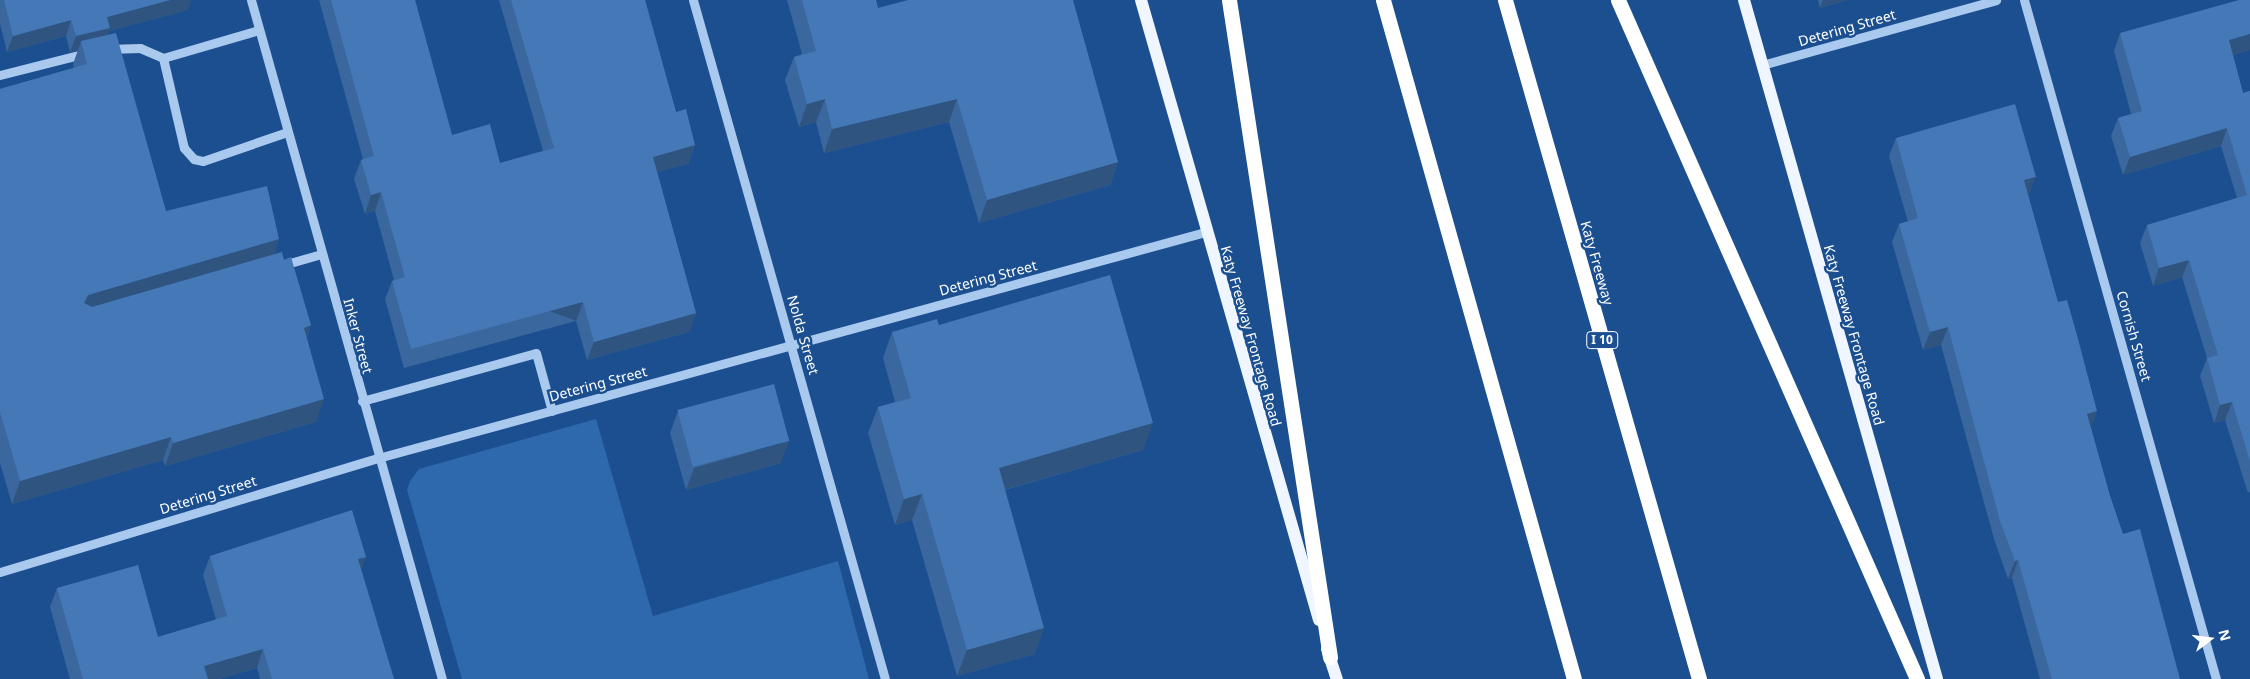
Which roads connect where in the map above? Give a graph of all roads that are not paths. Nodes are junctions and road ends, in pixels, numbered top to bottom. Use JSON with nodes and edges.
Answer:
{"nodes":[{"id":1,"x":251,"y":0,"type":"edge"},
{"id":2,"x":693,"y":0,"type":"edge"},
{"id":3,"x":1141,"y":0,"type":"edge"},
{"id":4,"x":1229,"y":0,"type":"edge"},
{"id":5,"x":1383,"y":0,"type":"edge"},
{"id":6,"x":1505,"y":0,"type":"edge"},
{"id":7,"x":1618,"y":0,"type":"edge"},
{"id":8,"x":1744,"y":0,"type":"edge"},
{"id":9,"x":1996,"y":0,"type":"edge"},
{"id":10,"x":2024,"y":0,"type":"edge"},
{"id":11,"x":259,"y":30,"type":"junction"},
{"id":12,"x":164,"y":58,"type":"junction"},
{"id":13,"x":1762,"y":66,"type":"junction"},
{"id":14,"x":0,"y":75,"type":"edge"},
{"id":15,"x":288,"y":132,"type":"junction"},
{"id":16,"x":1205,"y":232,"type":"junction"},
{"id":17,"x":321,"y":254,"type":"junction"},
{"id":18,"x":273,"y":268,"type":"edge"},
{"id":19,"x":792,"y":346,"type":"junction"},
{"id":20,"x":362,"y":401,"type":"junction"},
{"id":21,"x":552,"y":411,"type":"junction"},
{"id":22,"x":378,"y":458,"type":"junction"},
{"id":23,"x":0,"y":572,"type":"edge"},
{"id":24,"x":1330,"y":657,"type":"junction"},
{"id":25,"x":442,"y":679,"type":"edge"},
{"id":26,"x":885,"y":679,"type":"edge"},
{"id":27,"x":1336,"y":679,"type":"edge"},
{"id":28,"x":1574,"y":679,"type":"edge"},
{"id":29,"x":1699,"y":679,"type":"edge"},
{"id":30,"x":1918,"y":679,"type":"edge"},
{"id":31,"x":1937,"y":679,"type":"edge"},
{"id":32,"x":2216,"y":679,"type":"edge"}],
"edges":[{"from":1,"to":11,"type":"street","name":"Inker Street"},
{"from":2,"to":19,"type":"street","name":"Nolda Street"},
{"from":3,"to":16,"type":"main road","name":"Katy Freeway Frontage Road"},
{"from":4,"to":24,"type":"highway"},
{"from":5,"to":28,"type":"highway"},
{"from":6,"to":29,"type":"highway","name":"Katy Freeway","number":"I 10"},
{"from":7,"to":30,"type":"highway"},
{"from":8,"to":13,"type":"main road","name":"Katy Freeway Frontage Road"},
{"from":9,"to":13,"type":"street","name":"Detering Street"},
{"from":10,"to":32,"type":"street","name":"Cornish Street"},
{"from":11,"to":12,"type":"street"},
{"from":11,"to":15,"type":"street","name":"Inker Street"},
{"from":12,"to":14,"type":"street"},
{"from":12,"to":15,"type":"street"},
{"from":13,"to":31,"type":"main road","name":"Katy Freeway Frontage Road"},
{"from":15,"to":17,"type":"street","name":"Inker Street"},
{"from":16,"to":19,"type":"street","name":"Detering Street"},
{"from":16,"to":24,"type":"main road","name":"Katy Freeway Frontage Road"},
{"from":17,"to":18,"type":"street"},
{"from":17,"to":20,"type":"street","name":"Inker Street"},
{"from":19,"to":21,"type":"street","name":"Detering Street"},
{"from":19,"to":26,"type":"street","name":"Nolda Street"},
{"from":20,"to":21,"type":"street"},
{"from":20,"to":22,"type":"street","name":"Inker Street"},
{"from":21,"to":22,"type":"street","name":"Detering Street"},
{"from":22,"to":23,"type":"street","name":"Detering Street"},
{"from":22,"to":25,"type":"street","name":"Inker Street"},
{"from":24,"to":27,"type":"main road","name":"Katy Freeway Frontage Road"}]}
